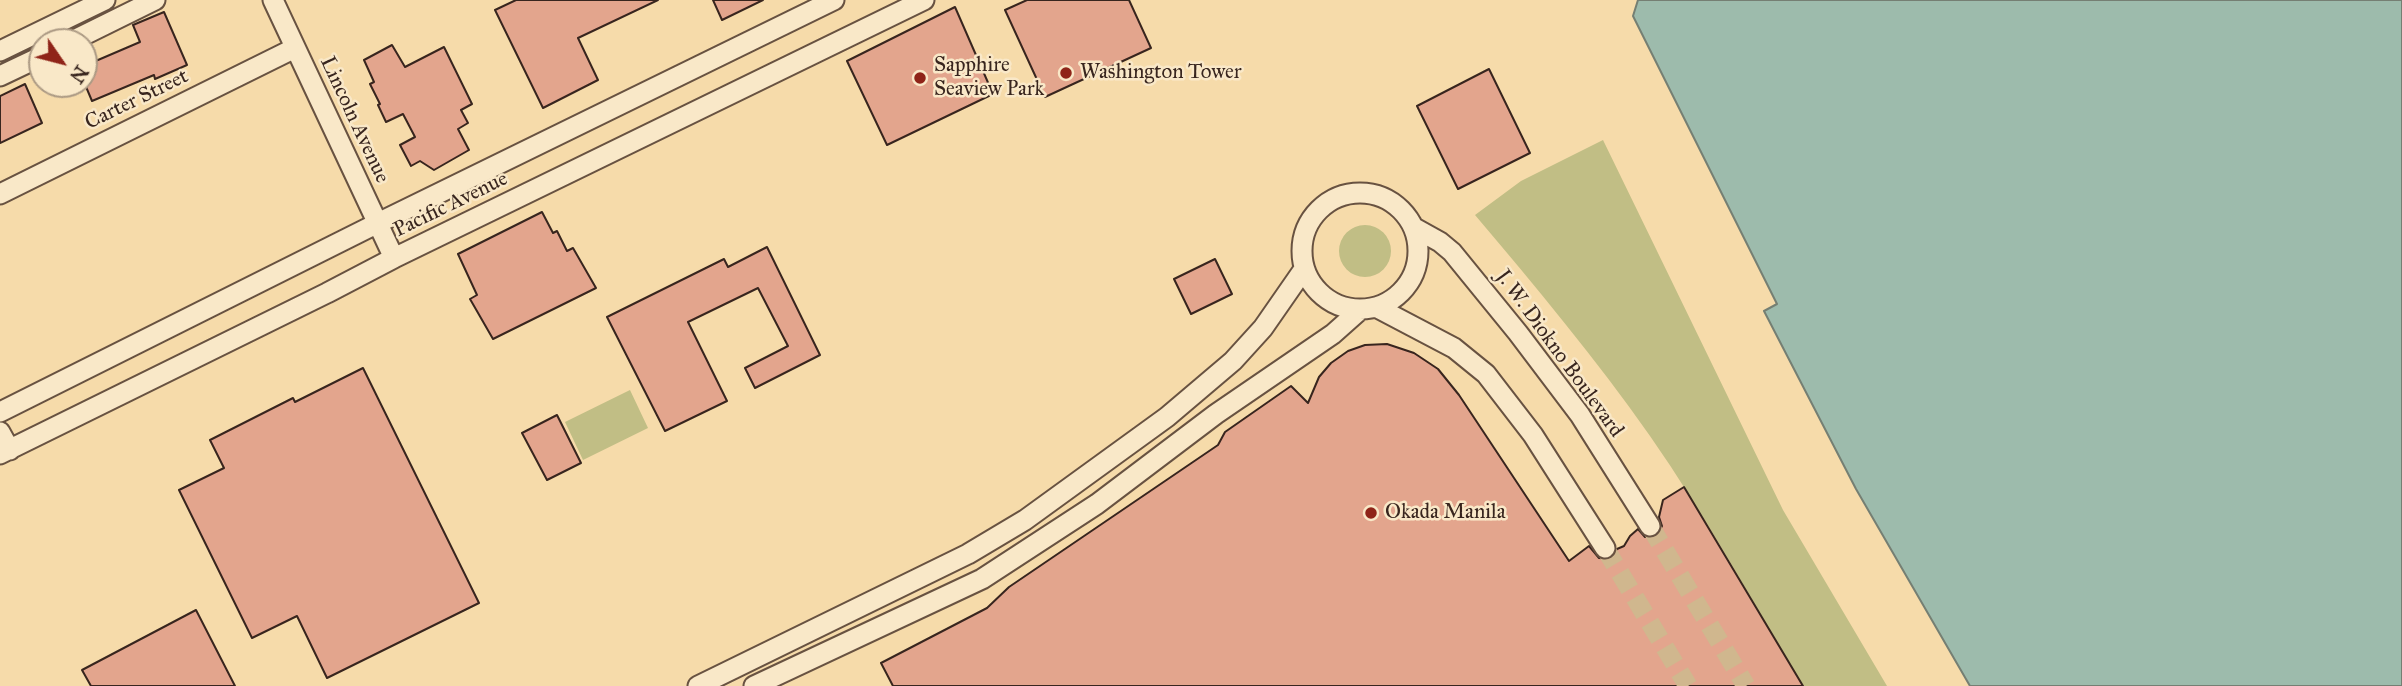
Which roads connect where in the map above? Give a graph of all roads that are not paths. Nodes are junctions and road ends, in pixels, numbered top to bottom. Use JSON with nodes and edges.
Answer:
{"nodes":[{"id":1,"x":105,"y":0,"type":"edge"},
{"id":2,"x":155,"y":0,"type":"edge"},
{"id":3,"x":273,"y":0,"type":"edge"},
{"id":4,"x":834,"y":0,"type":"edge"},
{"id":5,"x":924,"y":0,"type":"edge"},
{"id":6,"x":98,"y":28,"type":"edge"},
{"id":7,"x":295,"y":48,"type":"junction"},
{"id":8,"x":0,"y":51,"type":"edge"},
{"id":9,"x":28,"y":63,"type":"edge"},
{"id":10,"x":0,"y":76,"type":"edge"},
{"id":11,"x":0,"y":194,"type":"edge"},
{"id":12,"x":378,"y":223,"type":"junction"},
{"id":13,"x":1413,"y":227,"type":"junction"},
{"id":14,"x":394,"y":258,"type":"junction"},
{"id":15,"x":1304,"y":269,"type":"junction"},
{"id":16,"x":1368,"y":309,"type":"junction"},
{"id":17,"x":0,"y":412,"type":"edge"},
{"id":18,"x":0,"y":432,"type":"edge"},
{"id":19,"x":5,"y":452,"type":"edge"},
{"id":20,"x":1650,"y":526,"type":"tunnel mouth"},
{"id":21,"x":1605,"y":548,"type":"tunnel mouth"},
{"id":22,"x":698,"y":686,"type":"edge"},
{"id":23,"x":754,"y":686,"type":"edge"}],
"edges":[{"from":1,"to":8,"type":"street"},
{"from":2,"to":6,"type":"street"},
{"from":3,"to":7,"type":"street","name":"Lincoln Avenue"},
{"from":4,"to":12,"type":"street","name":"Pacific Avenue"},
{"from":5,"to":14,"type":"street","name":"Pacific Avenue"},
{"from":7,"to":11,"type":"street","name":"Carter Street"},
{"from":7,"to":12,"type":"street","name":"Lincoln Avenue"},
{"from":9,"to":10,"type":"street"},
{"from":12,"to":14,"type":"street","name":"Lincoln Avenue"},
{"from":12,"to":17,"type":"street","name":"Pacific Avenue"},
{"from":13,"to":15,"type":"street"},
{"from":13,"to":16,"type":"street"},
{"from":13,"to":20,"type":"street","name":"J. W. Diokno Boulevard"},
{"from":14,"to":19,"type":"street","name":"Pacific Avenue"},
{"from":15,"to":16,"type":"street"},
{"from":15,"to":22,"type":"street"},
{"from":16,"to":21,"type":"street"},
{"from":16,"to":23,"type":"street"},
{"from":18,"to":19,"type":"street"}]}
